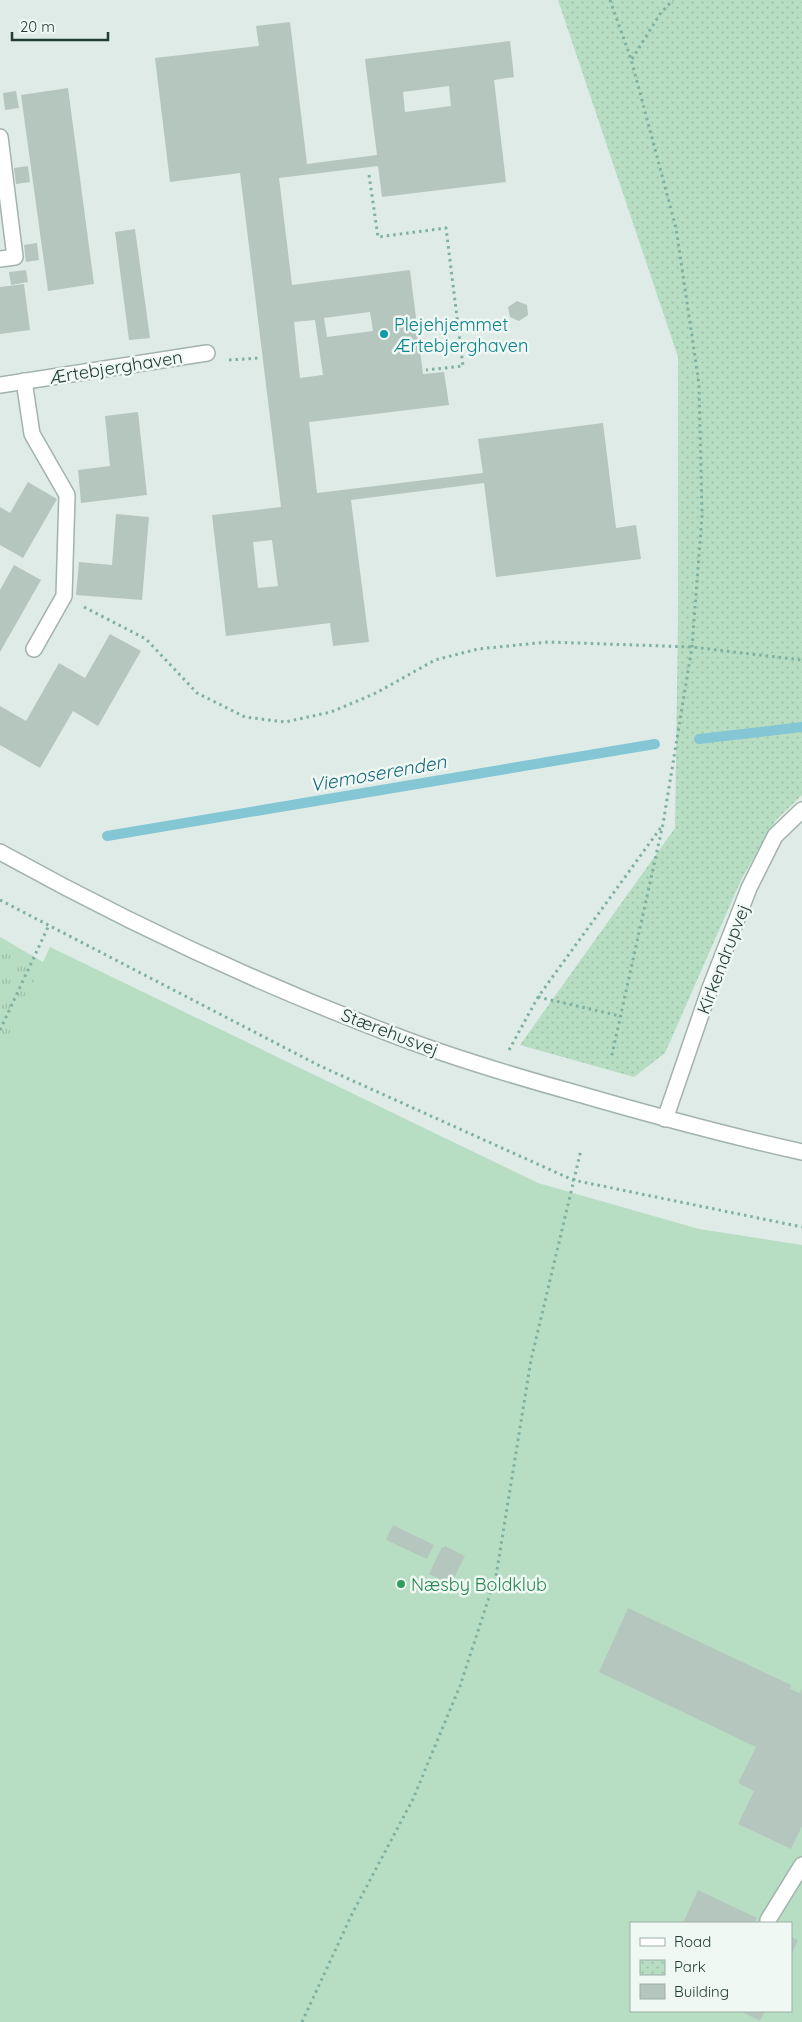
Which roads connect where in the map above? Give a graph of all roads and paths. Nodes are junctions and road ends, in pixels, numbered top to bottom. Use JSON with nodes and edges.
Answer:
{"nodes":[{"id":1,"x":610,"y":0,"type":"edge"},
{"id":2,"x":673,"y":0,"type":"edge"},
{"id":3,"x":631,"y":59,"type":"junction"},
{"id":4,"x":0,"y":137,"type":"edge"},
{"id":5,"x":369,"y":175,"type":"dead end"},
{"id":6,"x":0,"y":259,"type":"edge"},
{"id":7,"x":207,"y":353,"type":"dead end"},
{"id":8,"x":426,"y":370,"type":"dead end"},
{"id":9,"x":24,"y":382,"type":"junction"},
{"id":10,"x":0,"y":385,"type":"edge"},
{"id":11,"x":64,"y":596,"type":"junction"},
{"id":12,"x":692,"y":647,"type":"junction"},
{"id":13,"x":34,"y":649,"type":"dead end"},
{"id":14,"x":802,"y":660,"type":"edge"},
{"id":15,"x":802,"y":810,"type":"edge"},
{"id":16,"x":663,"y":824,"type":"junction"},
{"id":17,"x":0,"y":852,"type":"edge"},
{"id":18,"x":0,"y":900,"type":"edge"},
{"id":19,"x":49,"y":925,"type":"junction"},
{"id":20,"x":538,"y":997,"type":"junction"},
{"id":21,"x":620,"y":1016,"type":"junction"},
{"id":22,"x":0,"y":1030,"type":"edge"},
{"id":23,"x":610,"y":1060,"type":"dead end"},
{"id":24,"x":498,"y":1071,"type":"junction"},
{"id":25,"x":665,"y":1119,"type":"junction"},
{"id":26,"x":581,"y":1150,"type":"dead end"},
{"id":27,"x":802,"y":1152,"type":"edge"},
{"id":28,"x":573,"y":1180,"type":"junction"},
{"id":29,"x":802,"y":1227,"type":"edge"},
{"id":30,"x":802,"y":1865,"type":"edge"},
{"id":31,"x":768,"y":1920,"type":"dead end"},
{"id":32,"x":302,"y":2022,"type":"edge"}],
"edges":[{"from":1,"to":3,"type":"path"},
{"from":2,"to":3,"type":"path"},
{"from":3,"to":12,"type":"path"},
{"from":4,"to":6,"type":"street"},
{"from":5,"to":8,"type":"path"},
{"from":7,"to":9,"type":"street","name":"Ærtebjerghaven"},
{"from":9,"to":10,"type":"street","name":"Ærtebjerghaven"},
{"from":9,"to":11,"type":"street","name":"Ærtebjerghaven"},
{"from":11,"to":12,"type":"path"},
{"from":11,"to":13,"type":"street","name":"Ærtebjerghaven"},
{"from":12,"to":14,"type":"path"},
{"from":12,"to":16,"type":"path"},
{"from":15,"to":25,"type":"street","name":"Kirkendrupvej"},
{"from":16,"to":20,"type":"path"},
{"from":16,"to":21,"type":"path"},
{"from":17,"to":24,"type":"street","name":"Stærehusvej"},
{"from":18,"to":19,"type":"path"},
{"from":19,"to":22,"type":"path"},
{"from":19,"to":28,"type":"path"},
{"from":20,"to":21,"type":"path"},
{"from":20,"to":24,"type":"path"},
{"from":21,"to":23,"type":"path"},
{"from":24,"to":25,"type":"street","name":"Stærehusvej"},
{"from":25,"to":27,"type":"street","name":"Stærehusvej"},
{"from":26,"to":28,"type":"path"},
{"from":28,"to":29,"type":"path"},
{"from":28,"to":32,"type":"path"},
{"from":30,"to":31,"type":"street"}]}
